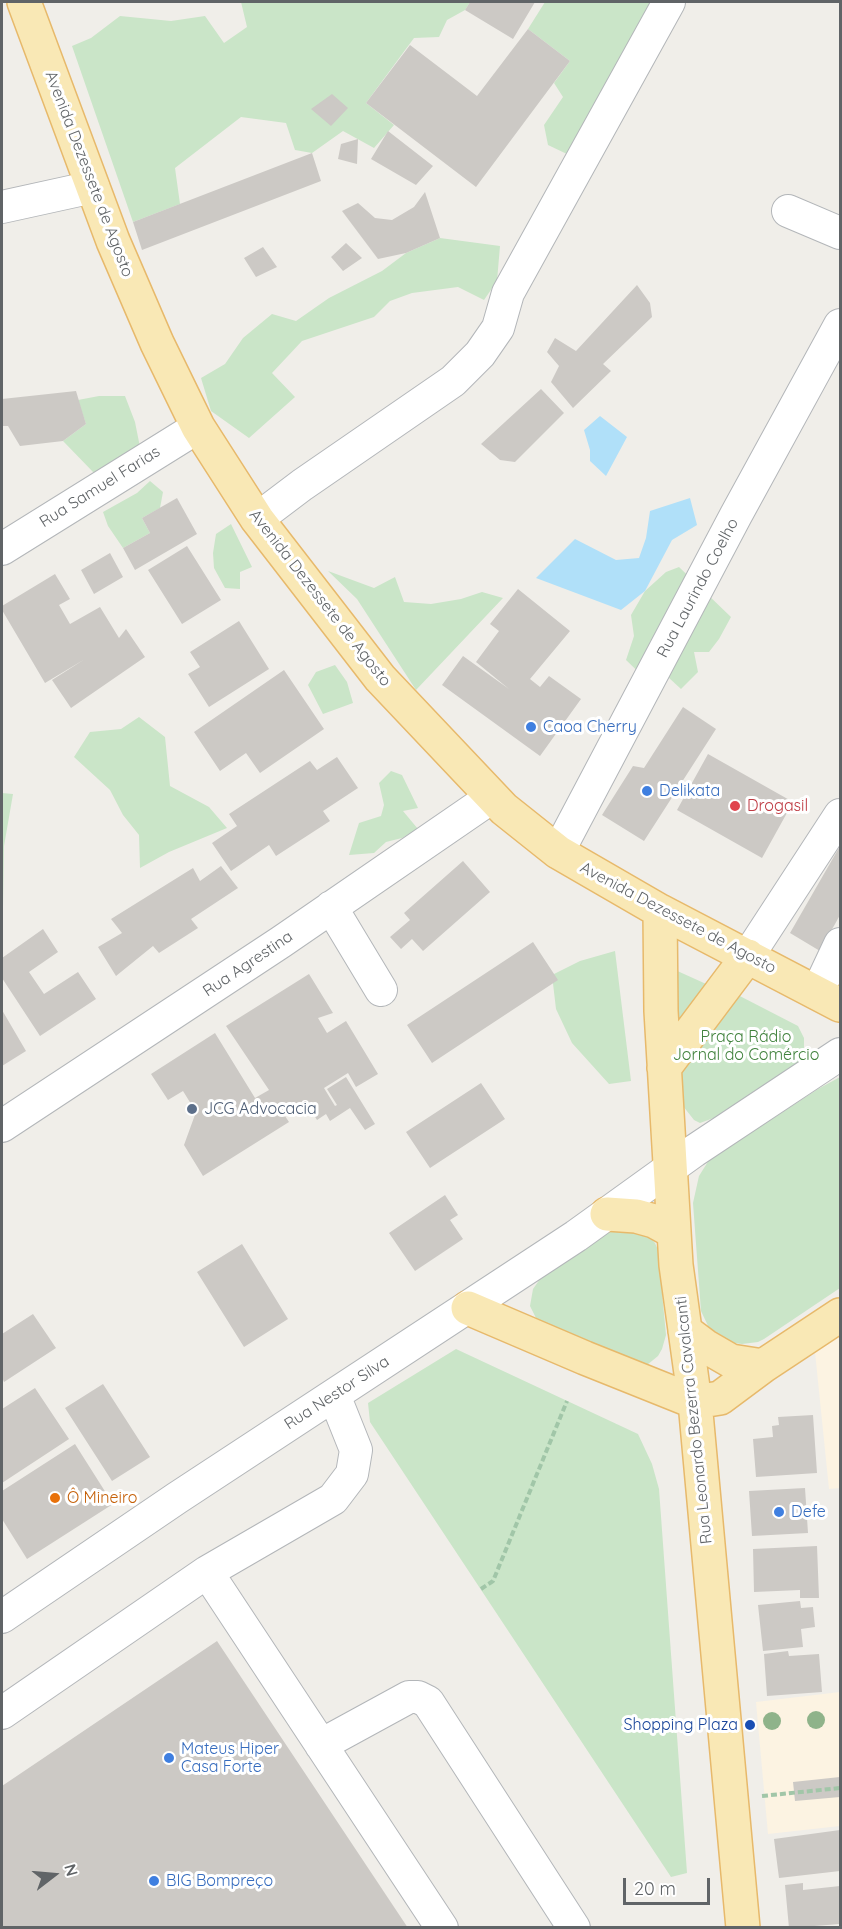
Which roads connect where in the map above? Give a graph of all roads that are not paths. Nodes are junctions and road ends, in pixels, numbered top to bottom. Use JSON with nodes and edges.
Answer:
{"nodes":[{"id":1,"x":24,"y":2,"type":"edge"},
{"id":2,"x":669,"y":2,"type":"edge"},
{"id":3,"x":93,"y":187,"type":"junction"},
{"id":4,"x":2,"y":207,"type":"edge"},
{"id":5,"x":788,"y":210,"type":"dead end"},
{"id":6,"x":840,"y":233,"type":"edge"},
{"id":7,"x":840,"y":326,"type":"edge"},
{"id":8,"x":198,"y":427,"type":"junction"},
{"id":9,"x":257,"y":519,"type":"junction"},
{"id":10,"x":2,"y":549,"type":"edge"},
{"id":11,"x":492,"y":797,"type":"junction"},
{"id":12,"x":840,"y":815,"type":"edge"},
{"id":13,"x":558,"y":852,"type":"junction"},
{"id":14,"x":331,"y":907,"type":"junction"},
{"id":15,"x":660,"y":911,"type":"junction"},
{"id":16,"x":840,"y":944,"type":"edge"},
{"id":17,"x":748,"y":956,"type":"junction"},
{"id":18,"x":381,"y":990,"type":"dead end"},
{"id":19,"x":829,"y":999,"type":"edge"},
{"id":20,"x":840,"y":1054,"type":"edge"},
{"id":21,"x":664,"y":1068,"type":"junction"},
{"id":22,"x":2,"y":1126,"type":"edge"},
{"id":23,"x":671,"y":1168,"type":"junction"},
{"id":24,"x":607,"y":1214,"type":"junction"},
{"id":25,"x":674,"y":1232,"type":"junction"},
{"id":26,"x":468,"y":1308,"type":"junction"},
{"id":27,"x":840,"y":1315,"type":"edge"},
{"id":28,"x":685,"y":1331,"type":"junction"},
{"id":29,"x":764,"y":1366,"type":"junction"},
{"id":30,"x":334,"y":1395,"type":"junction"},
{"id":31,"x":695,"y":1402,"type":"junction"},
{"id":32,"x":207,"y":1572,"type":"junction"},
{"id":33,"x":4,"y":1610,"type":"edge"},
{"id":34,"x":2,"y":1713,"type":"edge"},
{"id":35,"x":321,"y":1745,"type":"junction"},
{"id":36,"x":442,"y":1928,"type":"edge"},
{"id":37,"x":574,"y":1928,"type":"edge"},
{"id":38,"x":743,"y":1928,"type":"edge"}],
"edges":[{"from":1,"to":3,"type":"main road","name":"Avenida Dezessete de Agosto"},
{"from":2,"to":9,"type":"street"},
{"from":3,"to":4,"type":"street"},
{"from":3,"to":8,"type":"main road","name":"Avenida Dezessete de Agosto"},
{"from":5,"to":6,"type":"street"},
{"from":7,"to":13,"type":"street","name":"Rua Laurindo Coelho"},
{"from":8,"to":9,"type":"main road","name":"Avenida Dezessete de Agosto"},
{"from":8,"to":10,"type":"street","name":"Rua Samuel Farias"},
{"from":9,"to":11,"type":"main road","name":"Avenida Dezessete de Agosto"},
{"from":11,"to":13,"type":"main road","name":"Avenida Dezessete de Agosto"},
{"from":11,"to":14,"type":"street","name":"Rua Agrestina"},
{"from":12,"to":17,"type":"street"},
{"from":13,"to":15,"type":"main road","name":"Avenida Dezessete de Agosto"},
{"from":14,"to":18,"type":"street"},
{"from":14,"to":22,"type":"street","name":"Rua Agrestina"},
{"from":15,"to":17,"type":"main road","name":"Avenida Dezessete de Agosto"},
{"from":15,"to":21,"type":"main road","name":"Rua Leonardo Bezerra Cavalcanti"},
{"from":16,"to":19,"type":"street"},
{"from":17,"to":19,"type":"main road","name":"Avenida Dezessete de Agosto"},
{"from":17,"to":21,"type":"main road"},
{"from":20,"to":23,"type":"street","name":"Rua Nestor Silva"},
{"from":21,"to":23,"type":"main road","name":"Rua Leonardo Bezerra Cavalcanti"},
{"from":23,"to":24,"type":"street","name":"Rua Nestor Silva"},
{"from":23,"to":25,"type":"main road","name":"Rua Leonardo Bezerra Cavalcanti"},
{"from":24,"to":25,"type":"main road"},
{"from":24,"to":26,"type":"street","name":"Rua Nestor Silva"},
{"from":25,"to":28,"type":"main road","name":"Rua Leonardo Bezerra Cavalcanti"},
{"from":26,"to":30,"type":"street","name":"Rua Nestor Silva"},
{"from":26,"to":31,"type":"main road"},
{"from":27,"to":29,"type":"main road"},
{"from":28,"to":29,"type":"main road"},
{"from":28,"to":31,"type":"main road","name":"Rua Leonardo Bezerra Cavalcanti"},
{"from":29,"to":31,"type":"main road"},
{"from":30,"to":32,"type":"street"},
{"from":30,"to":33,"type":"street","name":"Rua Nestor Silva"},
{"from":31,"to":38,"type":"main road","name":"Rua Leonardo Bezerra Cavalcanti"},
{"from":32,"to":34,"type":"street"},
{"from":32,"to":35,"type":"street"},
{"from":35,"to":36,"type":"street"},
{"from":35,"to":37,"type":"street"}]}
